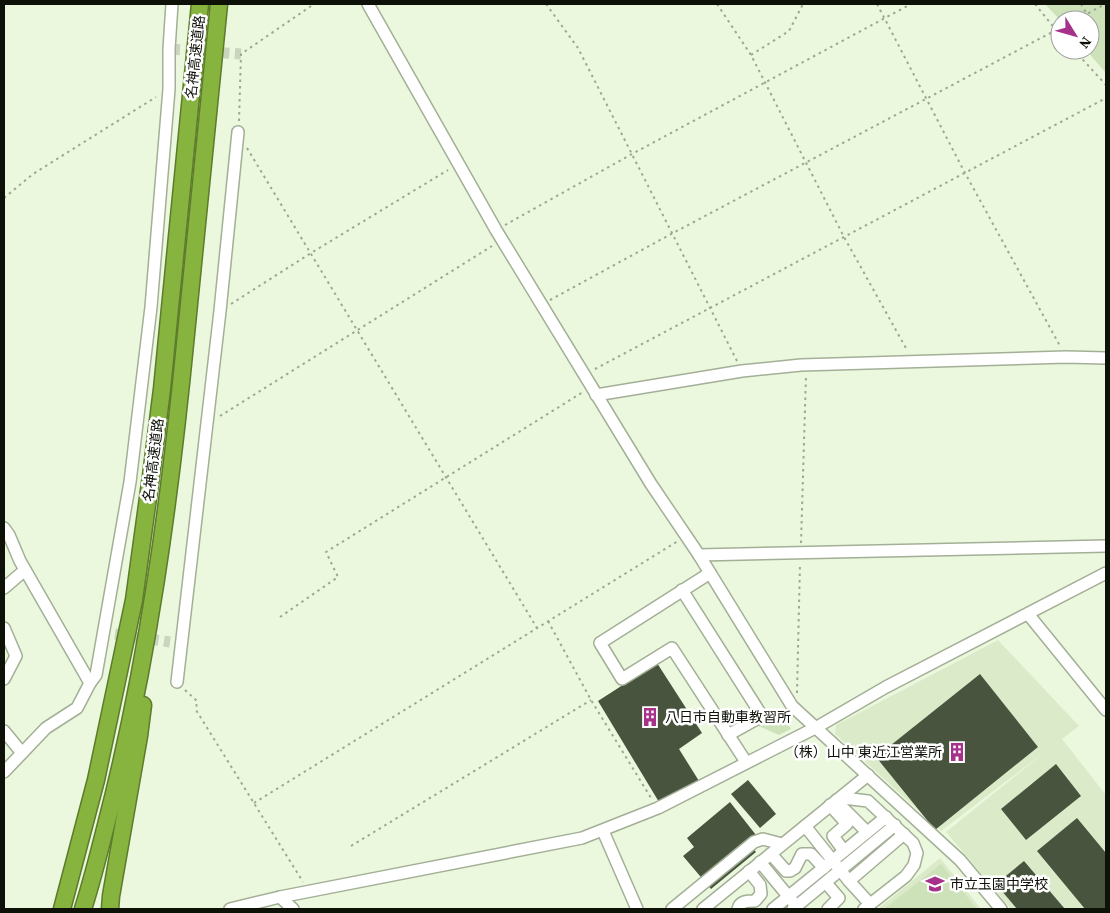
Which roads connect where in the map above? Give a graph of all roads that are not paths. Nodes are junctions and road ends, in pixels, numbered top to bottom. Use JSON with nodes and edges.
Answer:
{"nodes":[{"id":1,"x":172,"y":4,"type":"edge"},
{"id":2,"x":200,"y":4,"type":"edge"},
{"id":3,"x":219,"y":4,"type":"edge"},
{"id":4,"x":368,"y":4,"type":"edge"},
{"id":5,"x":238,"y":132,"type":"road end"},
{"id":6,"x":1106,"y":358,"type":"edge"},
{"id":7,"x":593,"y":391,"type":"junction"},
{"id":8,"x":171,"y":480,"type":"junction"},
{"id":9,"x":4,"y":528,"type":"edge"},
{"id":10,"x":1106,"y":546,"type":"edge"},
{"id":11,"x":699,"y":555,"type":"junction"},
{"id":12,"x":25,"y":570,"type":"junction"},
{"id":13,"x":710,"y":573,"type":"junction"},
{"id":14,"x":1106,"y":573,"type":"edge"},
{"id":15,"x":4,"y":588,"type":"edge"},
{"id":16,"x":682,"y":590,"type":"junction"},
{"id":17,"x":1028,"y":614,"type":"junction"},
{"id":18,"x":4,"y":628,"type":"edge"},
{"id":19,"x":4,"y":679,"type":"edge"},
{"id":20,"x":177,"y":682,"type":"road end"},
{"id":21,"x":90,"y":683,"type":"junction"},
{"id":22,"x":1106,"y":710,"type":"edge"},
{"id":23,"x":817,"y":727,"type":"junction"},
{"id":24,"x":4,"y":731,"type":"edge"},
{"id":25,"x":728,"y":735,"type":"junction"},
{"id":26,"x":22,"y":753,"type":"junction"},
{"id":27,"x":746,"y":762,"type":"junction"},
{"id":28,"x":4,"y":772,"type":"edge"},
{"id":29,"x":868,"y":775,"type":"junction"},
{"id":30,"x":833,"y":803,"type":"junction"},
{"id":31,"x":890,"y":821,"type":"junction"},
{"id":32,"x":805,"y":826,"type":"junction"},
{"id":33,"x":604,"y":831,"type":"junction"},
{"id":34,"x":867,"y":832,"type":"junction"},
{"id":35,"x":904,"y":834,"type":"junction"},
{"id":36,"x":782,"y":844,"type":"junction"},
{"id":37,"x":844,"y":851,"type":"junction"},
{"id":38,"x":771,"y":854,"type":"junction"},
{"id":39,"x":760,"y":862,"type":"junction"},
{"id":40,"x":828,"y":864,"type":"junction"},
{"id":41,"x":749,"y":871,"type":"junction"},
{"id":42,"x":840,"y":871,"type":"junction"},
{"id":43,"x":848,"y":881,"type":"junction"},
{"id":44,"x":826,"y":883,"type":"junction"},
{"id":45,"x":788,"y":896,"type":"junction"},
{"id":46,"x":280,"y":898,"type":"junction"},
{"id":47,"x":711,"y":907,"type":"edge"},
{"id":48,"x":867,"y":907,"type":"edge"},
{"id":49,"x":796,"y":908,"type":"edge"},
{"id":50,"x":62,"y":909,"type":"edge"},
{"id":51,"x":83,"y":909,"type":"edge"},
{"id":52,"x":110,"y":909,"type":"edge"},
{"id":53,"x":230,"y":909,"type":"edge"},
{"id":54,"x":294,"y":909,"type":"edge"},
{"id":55,"x":637,"y":909,"type":"edge"},
{"id":56,"x":672,"y":909,"type":"edge"},
{"id":57,"x":738,"y":909,"type":"edge"},
{"id":58,"x":773,"y":909,"type":"edge"},
{"id":59,"x":828,"y":909,"type":"edge"},
{"id":60,"x":1001,"y":909,"type":"edge"}],
"edges":[{"from":1,"to":21,"type":"street"},
{"from":2,"to":50,"type":"highway","name":"名神高速道路"},
{"from":3,"to":8,"type":"highway","name":"名神高速道路"},
{"from":4,"to":7,"type":"street"},
{"from":5,"to":20,"type":"street"},
{"from":6,"to":7,"type":"street"},
{"from":7,"to":11,"type":"street"},
{"from":8,"to":51,"type":"highway","name":"名神高速道路"},
{"from":8,"to":52,"type":"highway"},
{"from":9,"to":12,"type":"street"},
{"from":10,"to":11,"type":"street"},
{"from":11,"to":13,"type":"street"},
{"from":12,"to":15,"type":"street"},
{"from":12,"to":21,"type":"street"},
{"from":13,"to":16,"type":"street"},
{"from":13,"to":23,"type":"street"},
{"from":14,"to":17,"type":"street"},
{"from":16,"to":25,"type":"street"},
{"from":16,"to":25,"type":"street"},
{"from":17,"to":22,"type":"street"},
{"from":17,"to":23,"type":"street"},
{"from":18,"to":19,"type":"street"},
{"from":21,"to":26,"type":"street"},
{"from":23,"to":27,"type":"street"},
{"from":23,"to":29,"type":"street"},
{"from":24,"to":26,"type":"street"},
{"from":25,"to":27,"type":"street"},
{"from":26,"to":28,"type":"street"},
{"from":27,"to":33,"type":"street"},
{"from":29,"to":30,"type":"street"},
{"from":29,"to":60,"type":"street"},
{"from":30,"to":31,"type":"street"},
{"from":30,"to":32,"type":"street"},
{"from":30,"to":34,"type":"street"},
{"from":30,"to":37,"type":"street"},
{"from":31,"to":34,"type":"street"},
{"from":31,"to":35,"type":"street"},
{"from":31,"to":42,"type":"street"},
{"from":32,"to":36,"type":"street"},
{"from":32,"to":40,"type":"street"},
{"from":33,"to":46,"type":"street"},
{"from":33,"to":55,"type":"street"},
{"from":34,"to":37,"type":"street"},
{"from":35,"to":43,"type":"street"},
{"from":35,"to":48,"type":"street"},
{"from":36,"to":38,"type":"street"},
{"from":36,"to":56,"type":"street"},
{"from":37,"to":40,"type":"street"},
{"from":38,"to":39,"type":"street"},
{"from":38,"to":40,"type":"street"},
{"from":39,"to":41,"type":"street"},
{"from":39,"to":45,"type":"street"},
{"from":40,"to":42,"type":"street"},
{"from":40,"to":45,"type":"street"},
{"from":41,"to":47,"type":"street"},
{"from":41,"to":57,"type":"street"},
{"from":42,"to":43,"type":"street"},
{"from":42,"to":44,"type":"street"},
{"from":43,"to":48,"type":"street"},
{"from":44,"to":49,"type":"street"},
{"from":44,"to":59,"type":"street"},
{"from":45,"to":49,"type":"street"},
{"from":45,"to":58,"type":"street"},
{"from":46,"to":53,"type":"street"},
{"from":46,"to":54,"type":"street"}]}
